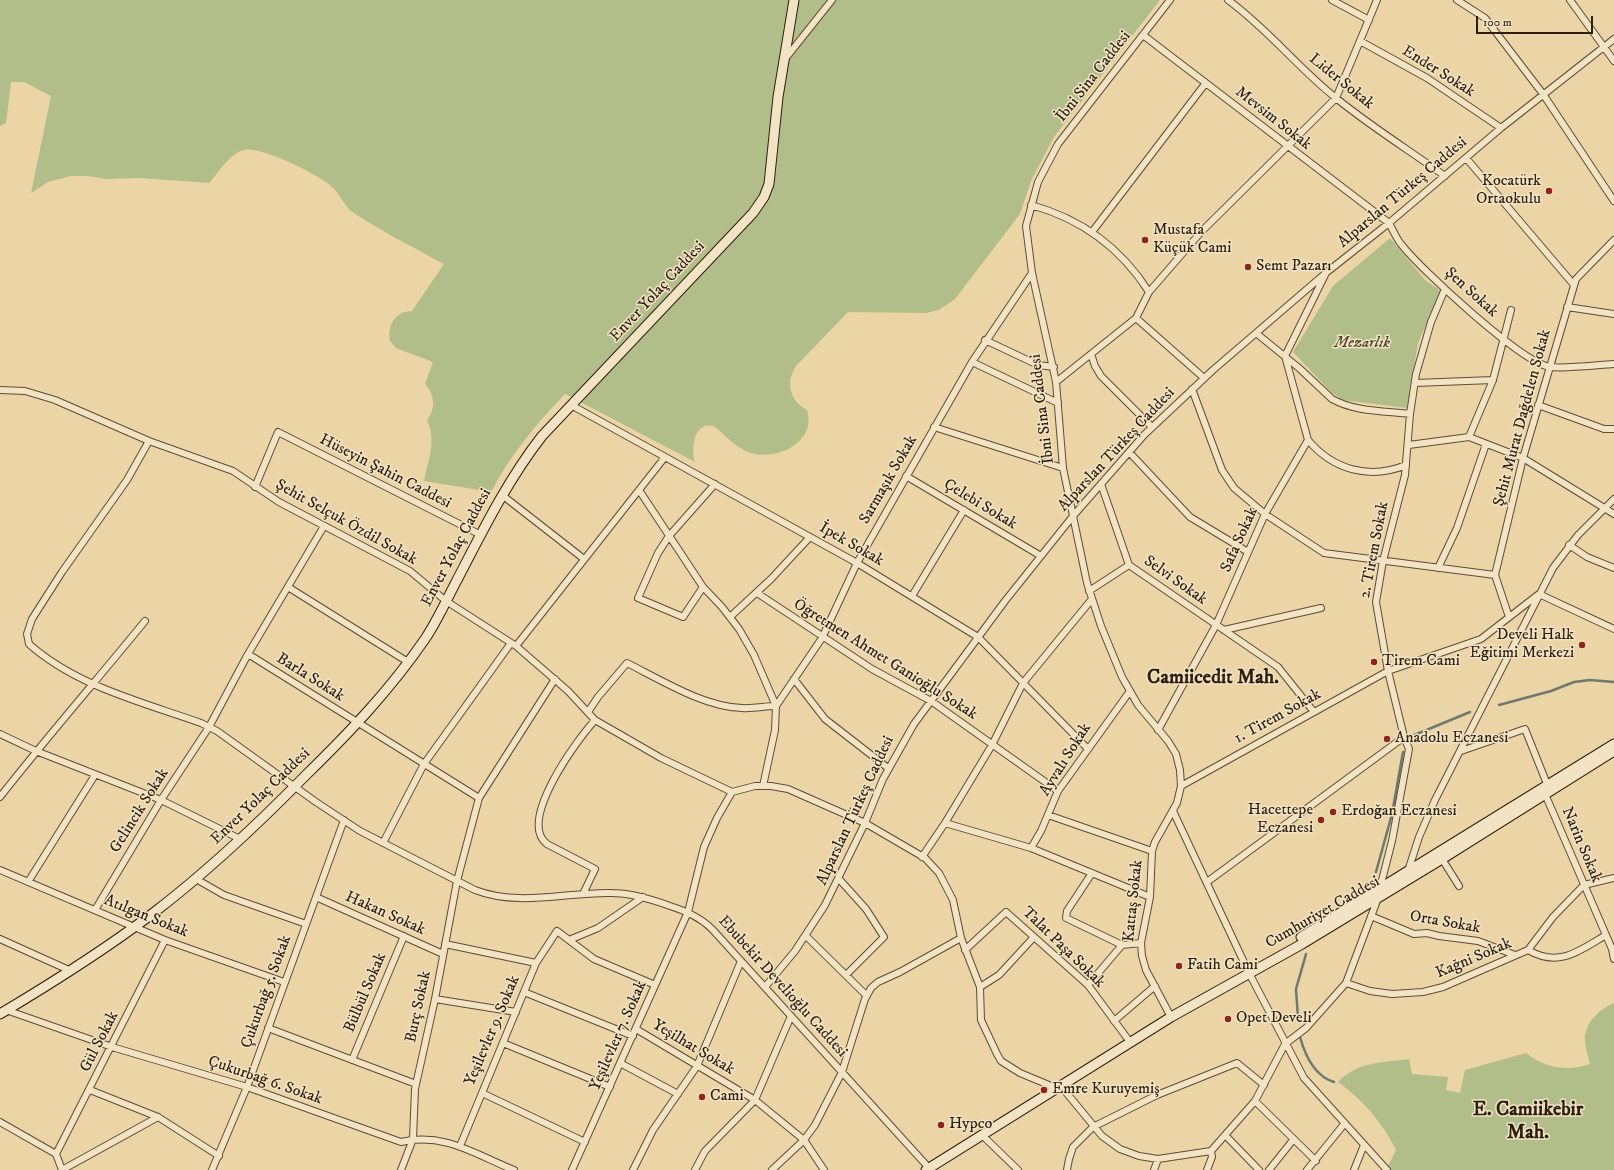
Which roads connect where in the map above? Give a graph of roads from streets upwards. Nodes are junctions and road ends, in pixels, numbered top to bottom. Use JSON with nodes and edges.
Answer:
{"nodes":[{"id":1,"x":794,"y":0,"type":"edge"},
{"id":2,"x":832,"y":0,"type":"edge"},
{"id":3,"x":1170,"y":0,"type":"edge"},
{"id":4,"x":1228,"y":0,"type":"edge"},
{"id":5,"x":1332,"y":0,"type":"edge"},
{"id":6,"x":1377,"y":0,"type":"edge"},
{"id":7,"x":1457,"y":0,"type":"edge"},
{"id":8,"x":1570,"y":0,"type":"edge"},
{"id":9,"x":1369,"y":20,"type":"junction"},
{"id":10,"x":1143,"y":35,"type":"junction"},
{"id":11,"x":1614,"y":39,"type":"edge"},
{"id":12,"x":1360,"y":41,"type":"junction"},
{"id":13,"x":1604,"y":46,"type":"junction"},
{"id":14,"x":1614,"y":60,"type":"edge"},
{"id":15,"x":784,"y":61,"type":"junction"},
{"id":16,"x":1205,"y":84,"type":"junction"},
{"id":17,"x":1544,"y":94,"type":"junction"},
{"id":18,"x":1336,"y":98,"type":"junction"},
{"id":19,"x":1501,"y":128,"type":"junction"},
{"id":20,"x":1288,"y":147,"type":"junction"},
{"id":21,"x":1466,"y":158,"type":"junction"},
{"id":22,"x":1445,"y":176,"type":"junction"},
{"id":23,"x":1614,"y":201,"type":"edge"},
{"id":24,"x":1031,"y":205,"type":"junction"},
{"id":25,"x":1389,"y":223,"type":"junction"},
{"id":26,"x":1092,"y":232,"type":"junction"},
{"id":27,"x":1614,"y":240,"type":"edge"},
{"id":28,"x":1326,"y":272,"type":"junction"},
{"id":29,"x":1032,"y":273,"type":"junction"},
{"id":30,"x":1574,"y":285,"type":"junction"},
{"id":31,"x":1445,"y":289,"type":"junction"},
{"id":32,"x":1149,"y":292,"type":"junction"},
{"id":33,"x":1567,"y":307,"type":"junction"},
{"id":34,"x":1511,"y":310,"type":"dead end"},
{"id":35,"x":1614,"y":314,"type":"edge"},
{"id":36,"x":1136,"y":318,"type":"junction"},
{"id":37,"x":1256,"y":333,"type":"junction"},
{"id":38,"x":1504,"y":339,"type":"junction"},
{"id":39,"x":985,"y":340,"type":"junction"},
{"id":40,"x":1091,"y":354,"type":"junction"},
{"id":41,"x":1285,"y":356,"type":"junction"},
{"id":42,"x":972,"y":362,"type":"junction"},
{"id":43,"x":1614,"y":364,"type":"edge"},
{"id":44,"x":1054,"y":367,"type":"junction"},
{"id":45,"x":1549,"y":367,"type":"junction"},
{"id":46,"x":1204,"y":378,"type":"junction"},
{"id":47,"x":1493,"y":380,"type":"junction"},
{"id":48,"x":1056,"y":382,"type":"junction"},
{"id":49,"x":1415,"y":383,"type":"junction"},
{"id":50,"x":1192,"y":389,"type":"junction"},
{"id":51,"x":0,"y":390,"type":"edge"},
{"id":52,"x":1058,"y":403,"type":"junction"},
{"id":53,"x":571,"y":405,"type":"junction"},
{"id":54,"x":1538,"y":405,"type":"junction"},
{"id":55,"x":1410,"y":414,"type":"junction"},
{"id":56,"x":934,"y":427,"type":"junction"},
{"id":57,"x":1152,"y":428,"type":"junction"},
{"id":58,"x":1614,"y":429,"type":"edge"},
{"id":59,"x":1469,"y":437,"type":"junction"},
{"id":60,"x":1308,"y":440,"type":"junction"},
{"id":61,"x":149,"y":441,"type":"junction"},
{"id":62,"x":1486,"y":444,"type":"junction"},
{"id":63,"x":1409,"y":446,"type":"junction"},
{"id":64,"x":1129,"y":452,"type":"junction"},
{"id":65,"x":665,"y":457,"type":"junction"},
{"id":66,"x":1523,"y":458,"type":"junction"},
{"id":67,"x":1406,"y":465,"type":"junction"},
{"id":68,"x":1063,"y":468,"type":"junction"},
{"id":69,"x":906,"y":476,"type":"junction"},
{"id":70,"x":715,"y":484,"type":"junction"},
{"id":71,"x":1101,"y":484,"type":"junction"},
{"id":72,"x":255,"y":487,"type":"junction"},
{"id":73,"x":639,"y":490,"type":"junction"},
{"id":74,"x":502,"y":495,"type":"junction"},
{"id":75,"x":1614,"y":499,"type":"edge"},
{"id":76,"x":1606,"y":508,"type":"junction"},
{"id":77,"x":964,"y":510,"type":"junction"},
{"id":78,"x":1265,"y":514,"type":"junction"},
{"id":79,"x":1614,"y":514,"type":"edge"},
{"id":80,"x":1073,"y":516,"type":"junction"},
{"id":81,"x":324,"y":526,"type":"junction"},
{"id":82,"x":480,"y":535,"type":"junction"},
{"id":83,"x":669,"y":536,"type":"junction"},
{"id":84,"x":810,"y":537,"type":"junction"},
{"id":85,"x":1569,"y":545,"type":"junction"},
{"id":86,"x":1248,"y":552,"type":"junction"},
{"id":87,"x":1041,"y":556,"type":"junction"},
{"id":88,"x":584,"y":559,"type":"junction"},
{"id":89,"x":1384,"y":561,"type":"junction"},
{"id":90,"x":857,"y":563,"type":"junction"},
{"id":91,"x":1129,"y":565,"type":"junction"},
{"id":92,"x":1438,"y":568,"type":"junction"},
{"id":93,"x":1614,"y":568,"type":"edge"},
{"id":94,"x":1495,"y":575,"type":"junction"},
{"id":95,"x":288,"y":587,"type":"junction"},
{"id":96,"x":703,"y":587,"type":"junction"},
{"id":97,"x":1090,"y":591,"type":"junction"},
{"id":98,"x":756,"y":593,"type":"junction"},
{"id":99,"x":1539,"y":594,"type":"junction"},
{"id":100,"x":912,"y":596,"type":"junction"},
{"id":101,"x":1092,"y":599,"type":"junction"},
{"id":102,"x":446,"y":601,"type":"junction"},
{"id":103,"x":1321,"y":608,"type":"dead end"},
{"id":104,"x":730,"y":617,"type":"junction"},
{"id":105,"x":1509,"y":617,"type":"junction"},
{"id":106,"x":145,"y":621,"type":"dead end"},
{"id":107,"x":1216,"y":625,"type":"junction"},
{"id":108,"x":1224,"y":630,"type":"junction"},
{"id":109,"x":1614,"y":630,"type":"edge"},
{"id":110,"x":978,"y":636,"type":"junction"},
{"id":111,"x":822,"y":638,"type":"junction"},
{"id":112,"x":514,"y":645,"type":"junction"},
{"id":113,"x":248,"y":654,"type":"junction"},
{"id":114,"x":408,"y":662,"type":"junction"},
{"id":115,"x":1388,"y":671,"type":"junction"},
{"id":116,"x":794,"y":679,"type":"junction"},
{"id":117,"x":555,"y":680,"type":"junction"},
{"id":118,"x":1023,"y":683,"type":"junction"},
{"id":119,"x":94,"y":684,"type":"junction"},
{"id":120,"x":1130,"y":691,"type":"junction"},
{"id":121,"x":931,"y":701,"type":"junction"},
{"id":122,"x":776,"y":706,"type":"junction"},
{"id":123,"x":588,"y":712,"type":"junction"},
{"id":124,"x":1314,"y":712,"type":"junction"},
{"id":125,"x":595,"y":720,"type":"junction"},
{"id":126,"x":358,"y":724,"type":"junction"},
{"id":127,"x":209,"y":727,"type":"junction"},
{"id":128,"x":1158,"y":730,"type":"junction"},
{"id":129,"x":0,"y":734,"type":"edge"},
{"id":130,"x":1404,"y":737,"type":"junction"},
{"id":131,"x":1614,"y":744,"type":"edge"},
{"id":132,"x":992,"y":746,"type":"junction"},
{"id":133,"x":1088,"y":749,"type":"junction"},
{"id":134,"x":36,"y":751,"type":"junction"},
{"id":135,"x":1461,"y":751,"type":"junction"},
{"id":136,"x":1614,"y":751,"type":"edge"},
{"id":137,"x":424,"y":764,"type":"junction"},
{"id":138,"x":888,"y":768,"type":"junction"},
{"id":139,"x":95,"y":775,"type":"junction"},
{"id":140,"x":1547,"y":784,"type":"junction"},
{"id":141,"x":295,"y":786,"type":"junction"},
{"id":142,"x":763,"y":786,"type":"junction"},
{"id":143,"x":1181,"y":786,"type":"junction"},
{"id":144,"x":1058,"y":791,"type":"junction"},
{"id":145,"x":732,"y":792,"type":"junction"},
{"id":146,"x":1545,"y":794,"type":"junction"},
{"id":147,"x":0,"y":797,"type":"edge"},
{"id":148,"x":479,"y":798,"type":"junction"},
{"id":149,"x":161,"y":800,"type":"junction"},
{"id":150,"x":1174,"y":810,"type":"junction"},
{"id":151,"x":1048,"y":815,"type":"junction"},
{"id":152,"x":344,"y":820,"type":"junction"},
{"id":153,"x":865,"y":823,"type":"junction"},
{"id":154,"x":945,"y":823,"type":"junction"},
{"id":155,"x":240,"y":839,"type":"junction"},
{"id":156,"x":383,"y":843,"type":"junction"},
{"id":157,"x":1031,"y":848,"type":"junction"},
{"id":158,"x":1152,"y":851,"type":"junction"},
{"id":159,"x":922,"y":857,"type":"junction"},
{"id":160,"x":1442,"y":859,"type":"junction"},
{"id":161,"x":0,"y":870,"type":"edge"},
{"id":162,"x":1408,"y":871,"type":"junction"},
{"id":163,"x":1092,"y":873,"type":"junction"},
{"id":164,"x":196,"y":878,"type":"junction"},
{"id":165,"x":1614,"y":878,"type":"edge"},
{"id":166,"x":838,"y":879,"type":"junction"},
{"id":167,"x":457,"y":881,"type":"junction"},
{"id":168,"x":28,"y":882,"type":"junction"},
{"id":169,"x":1207,"y":882,"type":"junction"},
{"id":170,"x":1584,"y":885,"type":"junction"},
{"id":171,"x":1459,"y":886,"type":"dead end"},
{"id":172,"x":1380,"y":888,"type":"junction"},
{"id":173,"x":583,"y":894,"type":"junction"},
{"id":174,"x":316,"y":897,"type":"junction"},
{"id":175,"x":643,"y":897,"type":"junction"},
{"id":176,"x":1150,"y":897,"type":"junction"},
{"id":177,"x":1378,"y":898,"type":"junction"},
{"id":178,"x":95,"y":910,"type":"junction"},
{"id":179,"x":688,"y":912,"type":"junction"},
{"id":180,"x":1371,"y":916,"type":"junction"},
{"id":181,"x":306,"y":924,"type":"junction"},
{"id":182,"x":134,"y":927,"type":"junction"},
{"id":183,"x":1606,"y":935,"type":"junction"},
{"id":184,"x":404,"y":936,"type":"junction"},
{"id":185,"x":806,"y":936,"type":"junction"},
{"id":186,"x":1034,"y":937,"type":"junction"},
{"id":187,"x":961,"y":938,"type":"junction"},
{"id":188,"x":0,"y":939,"type":"edge"},
{"id":189,"x":165,"y":940,"type":"junction"},
{"id":190,"x":569,"y":940,"type":"junction"},
{"id":191,"x":1141,"y":943,"type":"junction"},
{"id":192,"x":445,"y":944,"type":"junction"},
{"id":193,"x":1122,"y":945,"type":"junction"},
{"id":194,"x":1613,"y":948,"type":"edge"},
{"id":195,"x":965,"y":950,"type":"junction"},
{"id":196,"x":1528,"y":950,"type":"junction"},
{"id":197,"x":444,"y":954,"type":"junction"},
{"id":198,"x":1515,"y":955,"type":"junction"},
{"id":199,"x":1614,"y":959,"type":"edge"},
{"id":200,"x":741,"y":961,"type":"junction"},
{"id":201,"x":536,"y":963,"type":"junction"},
{"id":202,"x":71,"y":971,"type":"junction"},
{"id":203,"x":1249,"y":973,"type":"junction"},
{"id":204,"x":846,"y":975,"type":"junction"},
{"id":205,"x":284,"y":982,"type":"junction"},
{"id":206,"x":1346,"y":983,"type":"junction"},
{"id":207,"x":1088,"y":985,"type":"junction"},
{"id":208,"x":655,"y":986,"type":"junction"},
{"id":209,"x":1155,"y":986,"type":"junction"},
{"id":210,"x":765,"y":987,"type":"junction"},
{"id":211,"x":980,"y":987,"type":"junction"},
{"id":212,"x":524,"y":992,"type":"junction"},
{"id":213,"x":866,"y":995,"type":"junction"},
{"id":214,"x":435,"y":999,"type":"junction"},
{"id":215,"x":3,"y":1012,"type":"edge"},
{"id":216,"x":516,"y":1012,"type":"junction"},
{"id":217,"x":791,"y":1016,"type":"junction"},
{"id":218,"x":1171,"y":1017,"type":"junction"},
{"id":219,"x":1114,"y":1021,"type":"junction"},
{"id":220,"x":268,"y":1028,"type":"junction"},
{"id":221,"x":636,"y":1029,"type":"junction"},
{"id":222,"x":633,"y":1036,"type":"junction"},
{"id":223,"x":1130,"y":1042,"type":"junction"},
{"id":224,"x":503,"y":1043,"type":"junction"},
{"id":225,"x":1285,"y":1044,"type":"junction"},
{"id":226,"x":112,"y":1047,"type":"junction"},
{"id":227,"x":352,"y":1060,"type":"junction"},
{"id":228,"x":620,"y":1064,"type":"junction"},
{"id":229,"x":697,"y":1066,"type":"junction"},
{"id":230,"x":842,"y":1072,"type":"junction"},
{"id":231,"x":416,"y":1084,"type":"junction"},
{"id":232,"x":1264,"y":1085,"type":"junction"},
{"id":233,"x":247,"y":1087,"type":"junction"},
{"id":234,"x":610,"y":1087,"type":"junction"},
{"id":235,"x":1058,"y":1087,"type":"junction"},
{"id":236,"x":90,"y":1090,"type":"junction"},
{"id":237,"x":482,"y":1093,"type":"junction"},
{"id":238,"x":678,"y":1094,"type":"junction"},
{"id":239,"x":755,"y":1100,"type":"junction"},
{"id":240,"x":1255,"y":1101,"type":"junction"},
{"id":241,"x":158,"y":1117,"type":"junction"},
{"id":242,"x":1345,"y":1123,"type":"junction"},
{"id":243,"x":1,"y":1124,"type":"edge"},
{"id":244,"x":1093,"y":1126,"type":"junction"},
{"id":245,"x":982,"y":1135,"type":"junction"},
{"id":246,"x":1226,"y":1136,"type":"junction"},
{"id":247,"x":413,"y":1139,"type":"junction"},
{"id":248,"x":804,"y":1140,"type":"junction"},
{"id":249,"x":1293,"y":1140,"type":"junction"},
{"id":250,"x":585,"y":1142,"type":"junction"},
{"id":251,"x":1364,"y":1145,"type":"junction"},
{"id":252,"x":460,"y":1146,"type":"junction"},
{"id":253,"x":1212,"y":1151,"type":"junction"},
{"id":254,"x":56,"y":1154,"type":"junction"},
{"id":255,"x":219,"y":1156,"type":"junction"},
{"id":256,"x":1158,"y":1159,"type":"junction"},
{"id":257,"x":1316,"y":1161,"type":"junction"},
{"id":258,"x":500,"y":1168,"type":"edge"},
{"id":259,"x":927,"y":1169,"type":"edge"},
{"id":260,"x":62,"y":1170,"type":"edge"},
{"id":261,"x":213,"y":1170,"type":"edge"},
{"id":262,"x":401,"y":1170,"type":"edge"},
{"id":263,"x":514,"y":1170,"type":"edge"},
{"id":264,"x":572,"y":1170,"type":"edge"},
{"id":265,"x":633,"y":1170,"type":"edge"},
{"id":266,"x":695,"y":1170,"type":"edge"},
{"id":267,"x":772,"y":1170,"type":"edge"},
{"id":268,"x":824,"y":1170,"type":"edge"},
{"id":269,"x":1018,"y":1170,"type":"edge"},
{"id":270,"x":1067,"y":1170,"type":"edge"},
{"id":271,"x":1154,"y":1170,"type":"edge"},
{"id":272,"x":1207,"y":1170,"type":"edge"},
{"id":273,"x":1259,"y":1170,"type":"edge"},
{"id":274,"x":1269,"y":1170,"type":"edge"},
{"id":275,"x":1307,"y":1170,"type":"edge"},
{"id":276,"x":1354,"y":1170,"type":"edge"},
{"id":277,"x":1387,"y":1170,"type":"edge"}],
"edges":[{"from":1,"to":15,"type":"street","name":"Enver Yolaç Caddesi"},
{"from":2,"to":15,"type":"street"},
{"from":3,"to":10,"type":"street","name":"İbni Sina Caddesi"},
{"from":4,"to":18,"type":"street","name":"Lider Sokak"},
{"from":5,"to":9,"type":"street"},
{"from":6,"to":9,"type":"street"},
{"from":7,"to":17,"type":"street"},
{"from":8,"to":13,"type":"street"},
{"from":9,"to":12,"type":"street"},
{"from":10,"to":16,"type":"street","name":"Mevsim Sokak"},
{"from":10,"to":24,"type":"street","name":"İbni Sina Caddesi"},
{"from":11,"to":13,"type":"street","name":"Alparslan Türkeş Caddesi"},
{"from":12,"to":18,"type":"street"},
{"from":12,"to":19,"type":"street","name":"Ender Sokak"},
{"from":13,"to":14,"type":"street"},
{"from":13,"to":17,"type":"street","name":"Alparslan Türkeş Caddesi"},
{"from":15,"to":53,"type":"street","name":"Enver Yolaç Caddesi"},
{"from":16,"to":20,"type":"street","name":"Mevsim Sokak"},
{"from":16,"to":26,"type":"street"},
{"from":17,"to":19,"type":"street","name":"Alparslan Türkeş Caddesi"},
{"from":17,"to":23,"type":"street"},
{"from":18,"to":20,"type":"street"},
{"from":18,"to":22,"type":"street","name":"Lider Sokak"},
{"from":19,"to":21,"type":"street","name":"Alparslan Türkeş Caddesi"},
{"from":20,"to":25,"type":"street","name":"Mevsim Sokak"},
{"from":20,"to":32,"type":"street"},
{"from":21,"to":22,"type":"street","name":"Alparslan Türkeş Caddesi"},
{"from":21,"to":30,"type":"street"},
{"from":22,"to":25,"type":"street","name":"Alparslan Türkeş Caddesi"},
{"from":24,"to":26,"type":"street"},
{"from":24,"to":29,"type":"street","name":"İbni Sina Caddesi"},
{"from":25,"to":28,"type":"street","name":"Alparslan Türkeş Caddesi"},
{"from":25,"to":31,"type":"street","name":"Şen Sokak"},
{"from":26,"to":32,"type":"street"},
{"from":27,"to":30,"type":"street","name":"Şehit Murat Dağdelen Sokak"},
{"from":28,"to":37,"type":"street","name":"Alparslan Türkeş Caddesi"},
{"from":28,"to":41,"type":"street"},
{"from":29,"to":39,"type":"street","name":"Sarmaşık Sokak"},
{"from":29,"to":44,"type":"street","name":"İbni Sina Caddesi"},
{"from":30,"to":33,"type":"street","name":"Şehit Murat Dağdelen Sokak"},
{"from":31,"to":38,"type":"street","name":"Şen Sokak"},
{"from":31,"to":49,"type":"street","name":"2. Tirem Sokak"},
{"from":32,"to":36,"type":"street"},
{"from":33,"to":35,"type":"street"},
{"from":33,"to":45,"type":"street","name":"Şehit Murat Dağdelen Sokak"},
{"from":34,"to":38,"type":"street"},
{"from":36,"to":40,"type":"street"},
{"from":36,"to":46,"type":"street"},
{"from":37,"to":41,"type":"street"},
{"from":37,"to":46,"type":"street","name":"Alparslan Türkeş Caddesi"},
{"from":38,"to":45,"type":"street","name":"Şen Sokak"},
{"from":38,"to":47,"type":"street"},
{"from":39,"to":42,"type":"street","name":"Sarmaşık Sokak"},
{"from":39,"to":44,"type":"street"},
{"from":40,"to":48,"type":"street"},
{"from":40,"to":57,"type":"street"},
{"from":41,"to":55,"type":"street"},
{"from":41,"to":60,"type":"street"},
{"from":42,"to":52,"type":"street"},
{"from":42,"to":56,"type":"street","name":"Sarmaşık Sokak"},
{"from":43,"to":45,"type":"street"},
{"from":44,"to":48,"type":"street","name":"İbni Sina Caddesi"},
{"from":45,"to":54,"type":"street","name":"Şehit Murat Dağdelen Sokak"},
{"from":46,"to":50,"type":"street","name":"Alparslan Türkeş Caddesi"},
{"from":47,"to":49,"type":"street"},
{"from":47,"to":59,"type":"street"},
{"from":48,"to":52,"type":"street","name":"İbni Sina Caddesi"},
{"from":49,"to":55,"type":"street","name":"2. Tirem Sokak"},
{"from":50,"to":57,"type":"street","name":"Alparslan Türkeş Caddesi"},
{"from":50,"to":78,"type":"street"},
{"from":51,"to":61,"type":"street","name":"Şehit Selçuk Özdil Sokak"},
{"from":52,"to":68,"type":"street","name":"İbni Sina Caddesi"},
{"from":53,"to":65,"type":"street","name":"İpek Sokak"},
{"from":53,"to":74,"type":"street","name":"Enver Yolaç Caddesi"},
{"from":54,"to":58,"type":"street"},
{"from":54,"to":66,"type":"street","name":"Şehit Murat Dağdelen Sokak"},
{"from":55,"to":63,"type":"street","name":"2. Tirem Sokak"},
{"from":56,"to":68,"type":"street"},
{"from":56,"to":69,"type":"street","name":"Sarmaşık Sokak"},
{"from":57,"to":64,"type":"street","name":"Alparslan Türkeş Caddesi"},
{"from":59,"to":62,"type":"street"},
{"from":59,"to":63,"type":"street"},
{"from":60,"to":67,"type":"street"},
{"from":60,"to":78,"type":"street","name":"Safa Sokak"},
{"from":61,"to":72,"type":"street","name":"Şehit Selçuk Özdil Sokak"},
{"from":61,"to":119,"type":"street","name":"Ebubekir Develioğlu Caddesi"},
{"from":62,"to":66,"type":"street"},
{"from":62,"to":92,"type":"street"},
{"from":63,"to":67,"type":"street","name":"2. Tirem Sokak"},
{"from":64,"to":71,"type":"street","name":"Alparslan Türkeş Caddesi"},
{"from":64,"to":86,"type":"street"},
{"from":65,"to":70,"type":"street","name":"İpek Sokak"},
{"from":65,"to":73,"type":"street"},
{"from":66,"to":76,"type":"street"},
{"from":66,"to":94,"type":"street","name":"Şehit Murat Dağdelen Sokak"},
{"from":67,"to":89,"type":"street","name":"2. Tirem Sokak"},
{"from":68,"to":80,"type":"street","name":"İbni Sina Caddesi"},
{"from":69,"to":77,"type":"street","name":"Çelebi Sokak"},
{"from":69,"to":90,"type":"street","name":"Sarmaşık Sokak"},
{"from":70,"to":83,"type":"street"},
{"from":70,"to":84,"type":"street","name":"İpek Sokak"},
{"from":71,"to":80,"type":"street","name":"Alparslan Türkeş Caddesi"},
{"from":71,"to":91,"type":"street","name":"Selvi Sokak"},
{"from":72,"to":81,"type":"street","name":"Şehit Selçuk Özdil Sokak"},
{"from":72,"to":82,"type":"street","name":"Hüseyin Şahin Caddesi"},
{"from":73,"to":83,"type":"street"},
{"from":73,"to":88,"type":"street"},
{"from":74,"to":82,"type":"street","name":"Enver Yolaç Caddesi"},
{"from":74,"to":88,"type":"street"},
{"from":75,"to":76,"type":"street"},
{"from":76,"to":79,"type":"street"},
{"from":76,"to":85,"type":"street"},
{"from":77,"to":87,"type":"street","name":"Çelebi Sokak"},
{"from":77,"to":100,"type":"street"},
{"from":78,"to":86,"type":"street","name":"Safa Sokak"},
{"from":78,"to":89,"type":"street"},
{"from":80,"to":87,"type":"street","name":"Alparslan Türkeş Caddesi"},
{"from":80,"to":97,"type":"street","name":"İbni Sina Caddesi"},
{"from":81,"to":95,"type":"street","name":"Gelincik Sokak"},
{"from":81,"to":102,"type":"street","name":"Şehit Selçuk Özdil Sokak"},
{"from":82,"to":102,"type":"street","name":"Enver Yolaç Caddesi"},
{"from":83,"to":96,"type":"street"},
{"from":83,"to":96,"type":"street"},
{"from":84,"to":90,"type":"street","name":"İpek Sokak"},
{"from":84,"to":98,"type":"street"},
{"from":85,"to":93,"type":"street"},
{"from":85,"to":99,"type":"street"},
{"from":86,"to":107,"type":"street","name":"Safa Sokak"},
{"from":87,"to":110,"type":"street","name":"Alparslan Türkeş Caddesi"},
{"from":88,"to":112,"type":"street"},
{"from":89,"to":92,"type":"street"},
{"from":89,"to":115,"type":"street","name":"2. Tirem Sokak"},
{"from":90,"to":100,"type":"street","name":"İpek Sokak"},
{"from":90,"to":111,"type":"street","name":"Sarmaşık Sokak"},
{"from":91,"to":97,"type":"street"},
{"from":91,"to":107,"type":"street","name":"Selvi Sokak"},
{"from":92,"to":94,"type":"street"},
{"from":94,"to":105,"type":"street"},
{"from":95,"to":113,"type":"street","name":"Gelincik Sokak"},
{"from":95,"to":114,"type":"street"},
{"from":96,"to":104,"type":"street"},
{"from":97,"to":101,"type":"street","name":"İbni Sina Caddesi"},
{"from":98,"to":104,"type":"street"},
{"from":98,"to":111,"type":"street","name":"Öğretmen Ahmet Ganioğlu Sokak"},
{"from":99,"to":105,"type":"street","name":"1. Tirem Sokak"},
{"from":99,"to":109,"type":"street"},
{"from":99,"to":135,"type":"street"},
{"from":100,"to":110,"type":"street","name":"İpek Sokak"},
{"from":101,"to":118,"type":"street"},
{"from":101,"to":120,"type":"street","name":"İbni Sina Caddesi"},
{"from":102,"to":112,"type":"street","name":"Şehit Selçuk Özdil Sokak"},
{"from":102,"to":114,"type":"street","name":"Enver Yolaç Caddesi"},
{"from":103,"to":108,"type":"street"},
{"from":104,"to":122,"type":"street"},
{"from":105,"to":115,"type":"street","name":"1. Tirem Sokak"},
{"from":106,"to":119,"type":"street"},
{"from":107,"to":108,"type":"street","name":"Selvi Sokak"},
{"from":107,"to":128,"type":"street","name":"Safa Sokak"},
{"from":108,"to":124,"type":"street","name":"Selvi Sokak"},
{"from":110,"to":118,"type":"street","name":"İpek Sokak"},
{"from":110,"to":121,"type":"street","name":"Alparslan Türkeş Caddesi"},
{"from":111,"to":116,"type":"street","name":"Sarmaşık Sokak"},
{"from":111,"to":121,"type":"street","name":"Öğretmen Ahmet Ganioğlu Sokak"},
{"from":112,"to":117,"type":"street","name":"Şehit Selçuk Özdil Sokak"},
{"from":112,"to":137,"type":"street"},
{"from":113,"to":126,"type":"street","name":"Barla Sokak"},
{"from":113,"to":127,"type":"street","name":"Gelincik Sokak"},
{"from":114,"to":126,"type":"street","name":"Enver Yolaç Caddesi"},
{"from":115,"to":124,"type":"street","name":"1. Tirem Sokak"},
{"from":115,"to":130,"type":"street","name":"2. Tirem Sokak"},
{"from":116,"to":122,"type":"street","name":"Sarmaşık Sokak"},
{"from":116,"to":138,"type":"street"},
{"from":117,"to":123,"type":"street","name":"Şehit Selçuk Özdil Sokak"},
{"from":117,"to":148,"type":"street","name":"Burç Sokak"},
{"from":118,"to":132,"type":"street"},
{"from":118,"to":133,"type":"street","name":"İpek Sokak"},
{"from":119,"to":127,"type":"street","name":"Ebubekir Develioğlu Caddesi"},
{"from":119,"to":134,"type":"street"},
{"from":120,"to":128,"type":"street","name":"İbni Sina Caddesi"},
{"from":120,"to":133,"type":"street","name":"Ayvalı Sokak"},
{"from":121,"to":132,"type":"street","name":"Öğretmen Ahmet Ganioğlu Sokak"},
{"from":121,"to":138,"type":"street","name":"Alparslan Türkeş Caddesi"},
{"from":122,"to":123,"type":"street"},
{"from":122,"to":142,"type":"street"},
{"from":123,"to":125,"type":"street","name":"Şehit Selçuk Özdil Sokak"},
{"from":124,"to":143,"type":"street","name":"1. Tirem Sokak"},
{"from":125,"to":145,"type":"street","name":"Şehit Selçuk Özdil Sokak"},
{"from":125,"to":173,"type":"street"},
{"from":126,"to":137,"type":"street","name":"Barla Sokak"},
{"from":126,"to":141,"type":"street","name":"Enver Yolaç Caddesi"},
{"from":127,"to":141,"type":"street","name":"Ebubekir Develioğlu Caddesi"},
{"from":127,"to":149,"type":"street","name":"Gelincik Sokak"},
{"from":128,"to":143,"type":"street","name":"İbni Sina Caddesi"},
{"from":129,"to":134,"type":"street"},
{"from":130,"to":169,"type":"street"},
{"from":130,"to":172,"type":"street","name":"2. Tirem Sokak"},
{"from":131,"to":140,"type":"street","name":"Cumhuriyet Caddesi"},
{"from":132,"to":144,"type":"street","name":"Öğretmen Ahmet Ganioğlu Sokak"},
{"from":132,"to":154,"type":"street"},
{"from":133,"to":144,"type":"street","name":"Ayvalı Sokak"},
{"from":134,"to":139,"type":"street"},
{"from":134,"to":147,"type":"street"},
{"from":135,"to":140,"type":"street"},
{"from":135,"to":162,"type":"street"},
{"from":136,"to":146,"type":"street","name":"Cumhuriyet Caddesi"},
{"from":137,"to":148,"type":"street","name":"Barla Sokak"},
{"from":137,"to":156,"type":"street"},
{"from":138,"to":153,"type":"street","name":"Alparslan Türkeş Caddesi"},
{"from":139,"to":149,"type":"street"},
{"from":139,"to":168,"type":"street"},
{"from":140,"to":162,"type":"street","name":"Cumhuriyet Caddesi"},
{"from":141,"to":152,"type":"street","name":"Ebubekir Develioğlu Caddesi"},
{"from":141,"to":155,"type":"street","name":"Enver Yolaç Caddesi"},
{"from":142,"to":145,"type":"street"},
{"from":142,"to":153,"type":"street"},
{"from":143,"to":150,"type":"street","name":"İbni Sina Caddesi"},
{"from":144,"to":151,"type":"street","name":"Ayvalı Sokak"},
{"from":145,"to":179,"type":"street","name":"Yeşilevler 7. Sokak"},
{"from":146,"to":160,"type":"street","name":"Cumhuriyet Caddesi"},
{"from":146,"to":170,"type":"street","name":"Narin Sokak"},
{"from":148,"to":167,"type":"street","name":"Burç Sokak"},
{"from":149,"to":155,"type":"street"},
{"from":149,"to":178,"type":"street","name":"Gelincik Sokak"},
{"from":150,"to":158,"type":"street","name":"Kattaş Sokak"},
{"from":150,"to":169,"type":"street"},
{"from":151,"to":157,"type":"street","name":"Ayvalı Sokak"},
{"from":151,"to":158,"type":"street"},
{"from":152,"to":156,"type":"street","name":"Ebubekir Develioğlu Caddesi"},
{"from":152,"to":174,"type":"street","name":"Çukurbağ 5. Sokak"},
{"from":153,"to":159,"type":"street"},
{"from":153,"to":166,"type":"street","name":"Alparslan Türkeş Caddesi"},
{"from":154,"to":157,"type":"street"},
{"from":154,"to":159,"type":"street"},
{"from":155,"to":164,"type":"street","name":"Enver Yolaç Caddesi"},
{"from":156,"to":167,"type":"street","name":"Ebubekir Develioğlu Caddesi"},
{"from":157,"to":163,"type":"street"},
{"from":158,"to":176,"type":"street","name":"Kattaş Sokak"},
{"from":159,"to":187,"type":"street"},
{"from":160,"to":171,"type":"street"},
{"from":160,"to":177,"type":"street","name":"Cumhuriyet Caddesi"},
{"from":161,"to":168,"type":"street","name":"Atılgan Sokak"},
{"from":162,"to":172,"type":"street","name":"Cumhuriyet Caddesi"},
{"from":163,"to":176,"type":"street"},
{"from":163,"to":193,"type":"street"},
{"from":164,"to":181,"type":"street"},
{"from":164,"to":182,"type":"street","name":"Enver Yolaç Caddesi"},
{"from":165,"to":170,"type":"street"},
{"from":166,"to":185,"type":"street","name":"Alparslan Türkeş Caddesi"},
{"from":166,"to":204,"type":"street"},
{"from":167,"to":173,"type":"street","name":"Ebubekir Develioğlu Caddesi"},
{"from":167,"to":192,"type":"street","name":"Burç Sokak"},
{"from":168,"to":178,"type":"street","name":"Atılgan Sokak"},
{"from":169,"to":203,"type":"street"},
{"from":170,"to":183,"type":"street","name":"Narin Sokak"},
{"from":170,"to":196,"type":"street","name":"Kağni Sokak"},
{"from":172,"to":203,"type":"street","name":"Cumhuriyet Caddesi"},
{"from":173,"to":175,"type":"street","name":"Ebubekir Develioğlu Caddesi"},
{"from":174,"to":181,"type":"street","name":"Çukurbağ 5. Sokak"},
{"from":174,"to":184,"type":"street","name":"Hakan Sokak"},
{"from":175,"to":179,"type":"street","name":"Ebubekir Develioğlu Caddesi"},
{"from":175,"to":190,"type":"street"},
{"from":176,"to":191,"type":"street","name":"Kattaş Sokak"},
{"from":177,"to":180,"type":"street"},
{"from":177,"to":203,"type":"street","name":"Cumhuriyet Caddesi"},
{"from":178,"to":182,"type":"street","name":"Atılgan Sokak"},
{"from":179,"to":200,"type":"street","name":"Ebubekir Develioğlu Caddesi"},
{"from":179,"to":208,"type":"street","name":"Yeşilevler 7. Sokak"},
{"from":180,"to":198,"type":"street","name":"Orta Sokak"},
{"from":180,"to":206,"type":"street"},
{"from":181,"to":205,"type":"street","name":"Çukurbağ 5. Sokak"},
{"from":182,"to":189,"type":"street","name":"Atılgan Sokak"},
{"from":182,"to":202,"type":"street","name":"Enver Yolaç Caddesi"},
{"from":183,"to":194,"type":"street","name":"Narin Sokak"},
{"from":183,"to":196,"type":"street"},
{"from":184,"to":197,"type":"street","name":"Hakan Sokak"},
{"from":184,"to":227,"type":"street","name":"Bülbül Sokak"},
{"from":185,"to":204,"type":"street"},
{"from":185,"to":210,"type":"street","name":"Alparslan Türkeş Caddesi"},
{"from":186,"to":195,"type":"street","name":"Talat Paşa Sokak"},
{"from":186,"to":207,"type":"street","name":"Talat Paşa Sokak"},
{"from":186,"to":211,"type":"street"},
{"from":187,"to":195,"type":"street"},
{"from":187,"to":213,"type":"street"},
{"from":188,"to":202,"type":"street"},
{"from":189,"to":205,"type":"street","name":"Atılgan Sokak"},
{"from":189,"to":226,"type":"street","name":"Gül Sokak"},
{"from":190,"to":201,"type":"street","name":"Yeşilevler 9. Sokak"},
{"from":190,"to":208,"type":"street"},
{"from":191,"to":193,"type":"street"},
{"from":191,"to":209,"type":"street","name":"Kattaş Sokak"},
{"from":192,"to":197,"type":"street","name":"Burç Sokak"},
{"from":192,"to":201,"type":"street"},
{"from":193,"to":207,"type":"street"},
{"from":194,"to":199,"type":"street","name":"Narin Sokak"},
{"from":195,"to":211,"type":"street"},
{"from":196,"to":198,"type":"street","name":"Kağni Sokak"},
{"from":197,"to":214,"type":"street","name":"Burç Sokak"},
{"from":198,"to":206,"type":"street","name":"Kağni Sokak"},
{"from":200,"to":210,"type":"street","name":"Ebubekir Develioğlu Caddesi"},
{"from":200,"to":229,"type":"street"},
{"from":201,"to":212,"type":"street","name":"Yeşilevler 9. Sokak"},
{"from":202,"to":215,"type":"street","name":"Enver Yolaç Caddesi"},
{"from":203,"to":218,"type":"street"},
{"from":203,"to":225,"type":"street"},
{"from":204,"to":213,"type":"street"},
{"from":205,"to":220,"type":"street","name":"Çukurbağ 5. Sokak"},
{"from":206,"to":225,"type":"street"},
{"from":207,"to":219,"type":"street","name":"Talat Paşa Sokak"},
{"from":208,"to":221,"type":"street","name":"Yeşilevler 7. Sokak"},
{"from":209,"to":218,"type":"street","name":"Kattaş Sokak"},
{"from":209,"to":219,"type":"street"},
{"from":210,"to":217,"type":"street","name":"Ebubekir Develioğlu Caddesi"},
{"from":211,"to":235,"type":"street"},
{"from":212,"to":216,"type":"street","name":"Yeşilevler 9. Sokak"},
{"from":212,"to":222,"type":"street"},
{"from":213,"to":230,"type":"street"},
{"from":214,"to":216,"type":"street"},
{"from":214,"to":231,"type":"street","name":"Burç Sokak"},
{"from":215,"to":226,"type":"street","name":"Çukurbağ 6. Sokak"},
{"from":216,"to":224,"type":"street","name":"Yeşilevler 9. Sokak"},
{"from":217,"to":230,"type":"street","name":"Ebubekir Develioğlu Caddesi"},
{"from":217,"to":239,"type":"street"},
{"from":218,"to":223,"type":"street"},
{"from":219,"to":223,"type":"street","name":"Talat Paşa Sokak"},
{"from":220,"to":227,"type":"street"},
{"from":220,"to":233,"type":"street","name":"Çukurbağ 5. Sokak"},
{"from":221,"to":222,"type":"street","name":"Yeşilevler 7. Sokak"},
{"from":221,"to":229,"type":"street","name":"Yeşilhat Sokak"},
{"from":222,"to":228,"type":"street","name":"Yeşilevler 7. Sokak"},
{"from":223,"to":235,"type":"street"},
{"from":224,"to":234,"type":"street"},
{"from":224,"to":237,"type":"street","name":"Yeşilevler 9. Sokak"},
{"from":225,"to":232,"type":"street"},
{"from":225,"to":242,"type":"street"},
{"from":226,"to":233,"type":"street","name":"Çukurbağ 6. Sokak"},
{"from":226,"to":236,"type":"street","name":"Gül Sokak"},
{"from":227,"to":231,"type":"street"},
{"from":228,"to":234,"type":"street","name":"Yeşilevler 7. Sokak"},
{"from":228,"to":238,"type":"street"},
{"from":229,"to":238,"type":"street"},
{"from":229,"to":239,"type":"street","name":"Yeşilhat Sokak"},
{"from":230,"to":248,"type":"street"},
{"from":230,"to":259,"type":"street","name":"Ebubekir Develioğlu Caddesi"},
{"from":231,"to":247,"type":"street","name":"Burç Sokak"},
{"from":232,"to":240,"type":"street"},
{"from":232,"to":244,"type":"street"},
{"from":233,"to":247,"type":"street","name":"Çukurbağ 6. Sokak"},
{"from":233,"to":255,"type":"street","name":"Çukurbağ 5. Sokak"},
{"from":234,"to":250,"type":"street","name":"Yeşilevler 7. Sokak"},
{"from":235,"to":244,"type":"street"},
{"from":235,"to":245,"type":"street"},
{"from":236,"to":241,"type":"street"},
{"from":236,"to":254,"type":"street","name":"Gül Sokak"},
{"from":237,"to":250,"type":"street"},
{"from":237,"to":252,"type":"street","name":"Yeşilevler 9. Sokak"},
{"from":238,"to":265,"type":"street"},
{"from":239,"to":248,"type":"street","name":"Yeşilhat Sokak"},
{"from":239,"to":266,"type":"street"},
{"from":240,"to":246,"type":"street"},
{"from":240,"to":249,"type":"street"},
{"from":241,"to":255,"type":"street"},
{"from":241,"to":260,"type":"street"},
{"from":242,"to":251,"type":"street"},
{"from":242,"to":257,"type":"street"},
{"from":243,"to":254,"type":"street"},
{"from":244,"to":256,"type":"street"},
{"from":244,"to":270,"type":"street"},
{"from":245,"to":259,"type":"street"},
{"from":245,"to":269,"type":"street"},
{"from":246,"to":253,"type":"street"},
{"from":246,"to":273,"type":"street"},
{"from":247,"to":252,"type":"street","name":"Çukurbağ 6. Sokak"},
{"from":247,"to":262,"type":"street","name":"Burç Sokak"},
{"from":248,"to":267,"type":"street"},
{"from":248,"to":268,"type":"street","name":"Yeşilhat Sokak"},
{"from":249,"to":257,"type":"street"},
{"from":249,"to":274,"type":"street"},
{"from":250,"to":264,"type":"street","name":"Yeşilevler 7. Sokak"},
{"from":251,"to":276,"type":"street"},
{"from":251,"to":277,"type":"street"},
{"from":252,"to":258,"type":"street","name":"Çukurbağ 6. Sokak"},
{"from":253,"to":256,"type":"street"},
{"from":253,"to":272,"type":"street"},
{"from":254,"to":260,"type":"street"},
{"from":255,"to":261,"type":"street","name":"Çukurbağ 5. Sokak"},
{"from":256,"to":271,"type":"street"},
{"from":257,"to":275,"type":"street"},
{"from":258,"to":263,"type":"street","name":"Çukurbağ 6. Sokak"}]}
